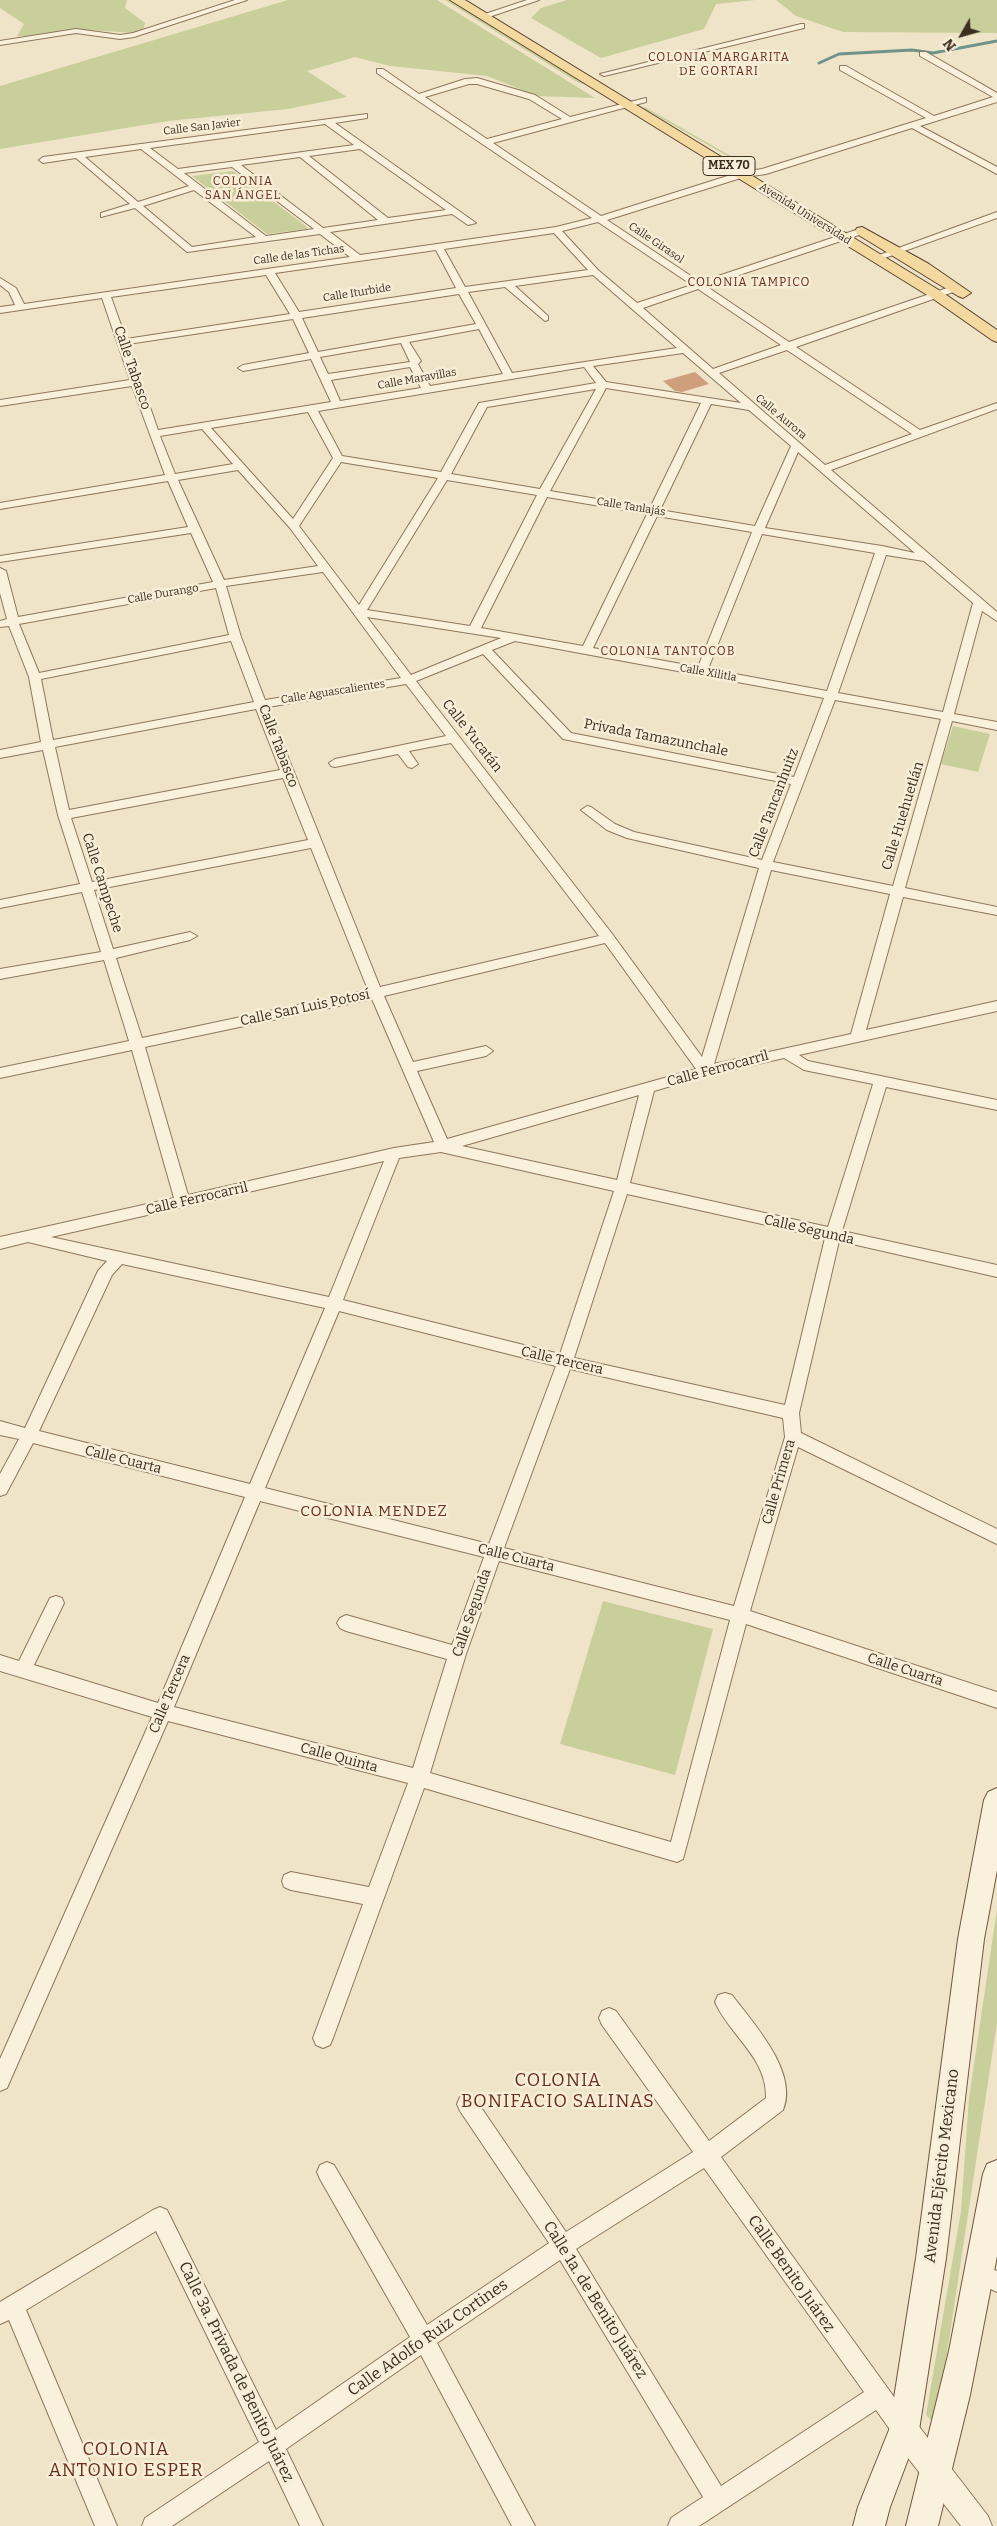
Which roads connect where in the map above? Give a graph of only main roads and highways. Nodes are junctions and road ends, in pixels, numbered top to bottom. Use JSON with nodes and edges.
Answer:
{"nodes":[{"id":1,"x":456,"y":0,"type":"edge"},
{"id":2,"x":484,"y":0,"type":"edge"},
{"id":3,"x":517,"y":20,"type":"dead end"},
{"id":4,"x":588,"y":64,"type":"dead end"},
{"id":5,"x":743,"y":164,"type":"junction"},
{"id":6,"x":780,"y":181,"type":"dead end"},
{"id":7,"x":845,"y":221,"type":"dead end"},
{"id":8,"x":977,"y":303,"type":"dead end"},
{"id":9,"x":997,"y":337,"type":"edge"},
{"id":10,"x":997,"y":1800,"type":"edge"},
{"id":11,"x":997,"y":2174,"type":"edge"},
{"id":12,"x":988,"y":2278,"type":"edge"},
{"id":13,"x":869,"y":2526,"type":"edge"},
{"id":14,"x":922,"y":2526,"type":"edge"}],
"edges":[{"from":1,"to":5,"type":"main road","name":"Avenida Universidad","number":"MEX 70"},
{"from":2,"to":3,"type":"main road"},
{"from":4,"to":5,"type":"main road","name":"Avenida Universidad","number":"MEX 70"},
{"from":5,"to":6,"type":"main road","name":"Avenida Universidad","number":"MEX 70"},
{"from":5,"to":9,"type":"main road","name":"Avenida Universidad","number":"MEX 70"},
{"from":7,"to":8,"type":"main road","name":"Avenida Universidad"},
{"from":10,"to":13,"type":"main road","name":"Avenida Ejército Mexicano"},
{"from":11,"to":12,"type":"main road"},
{"from":12,"to":14,"type":"main road"}]}
